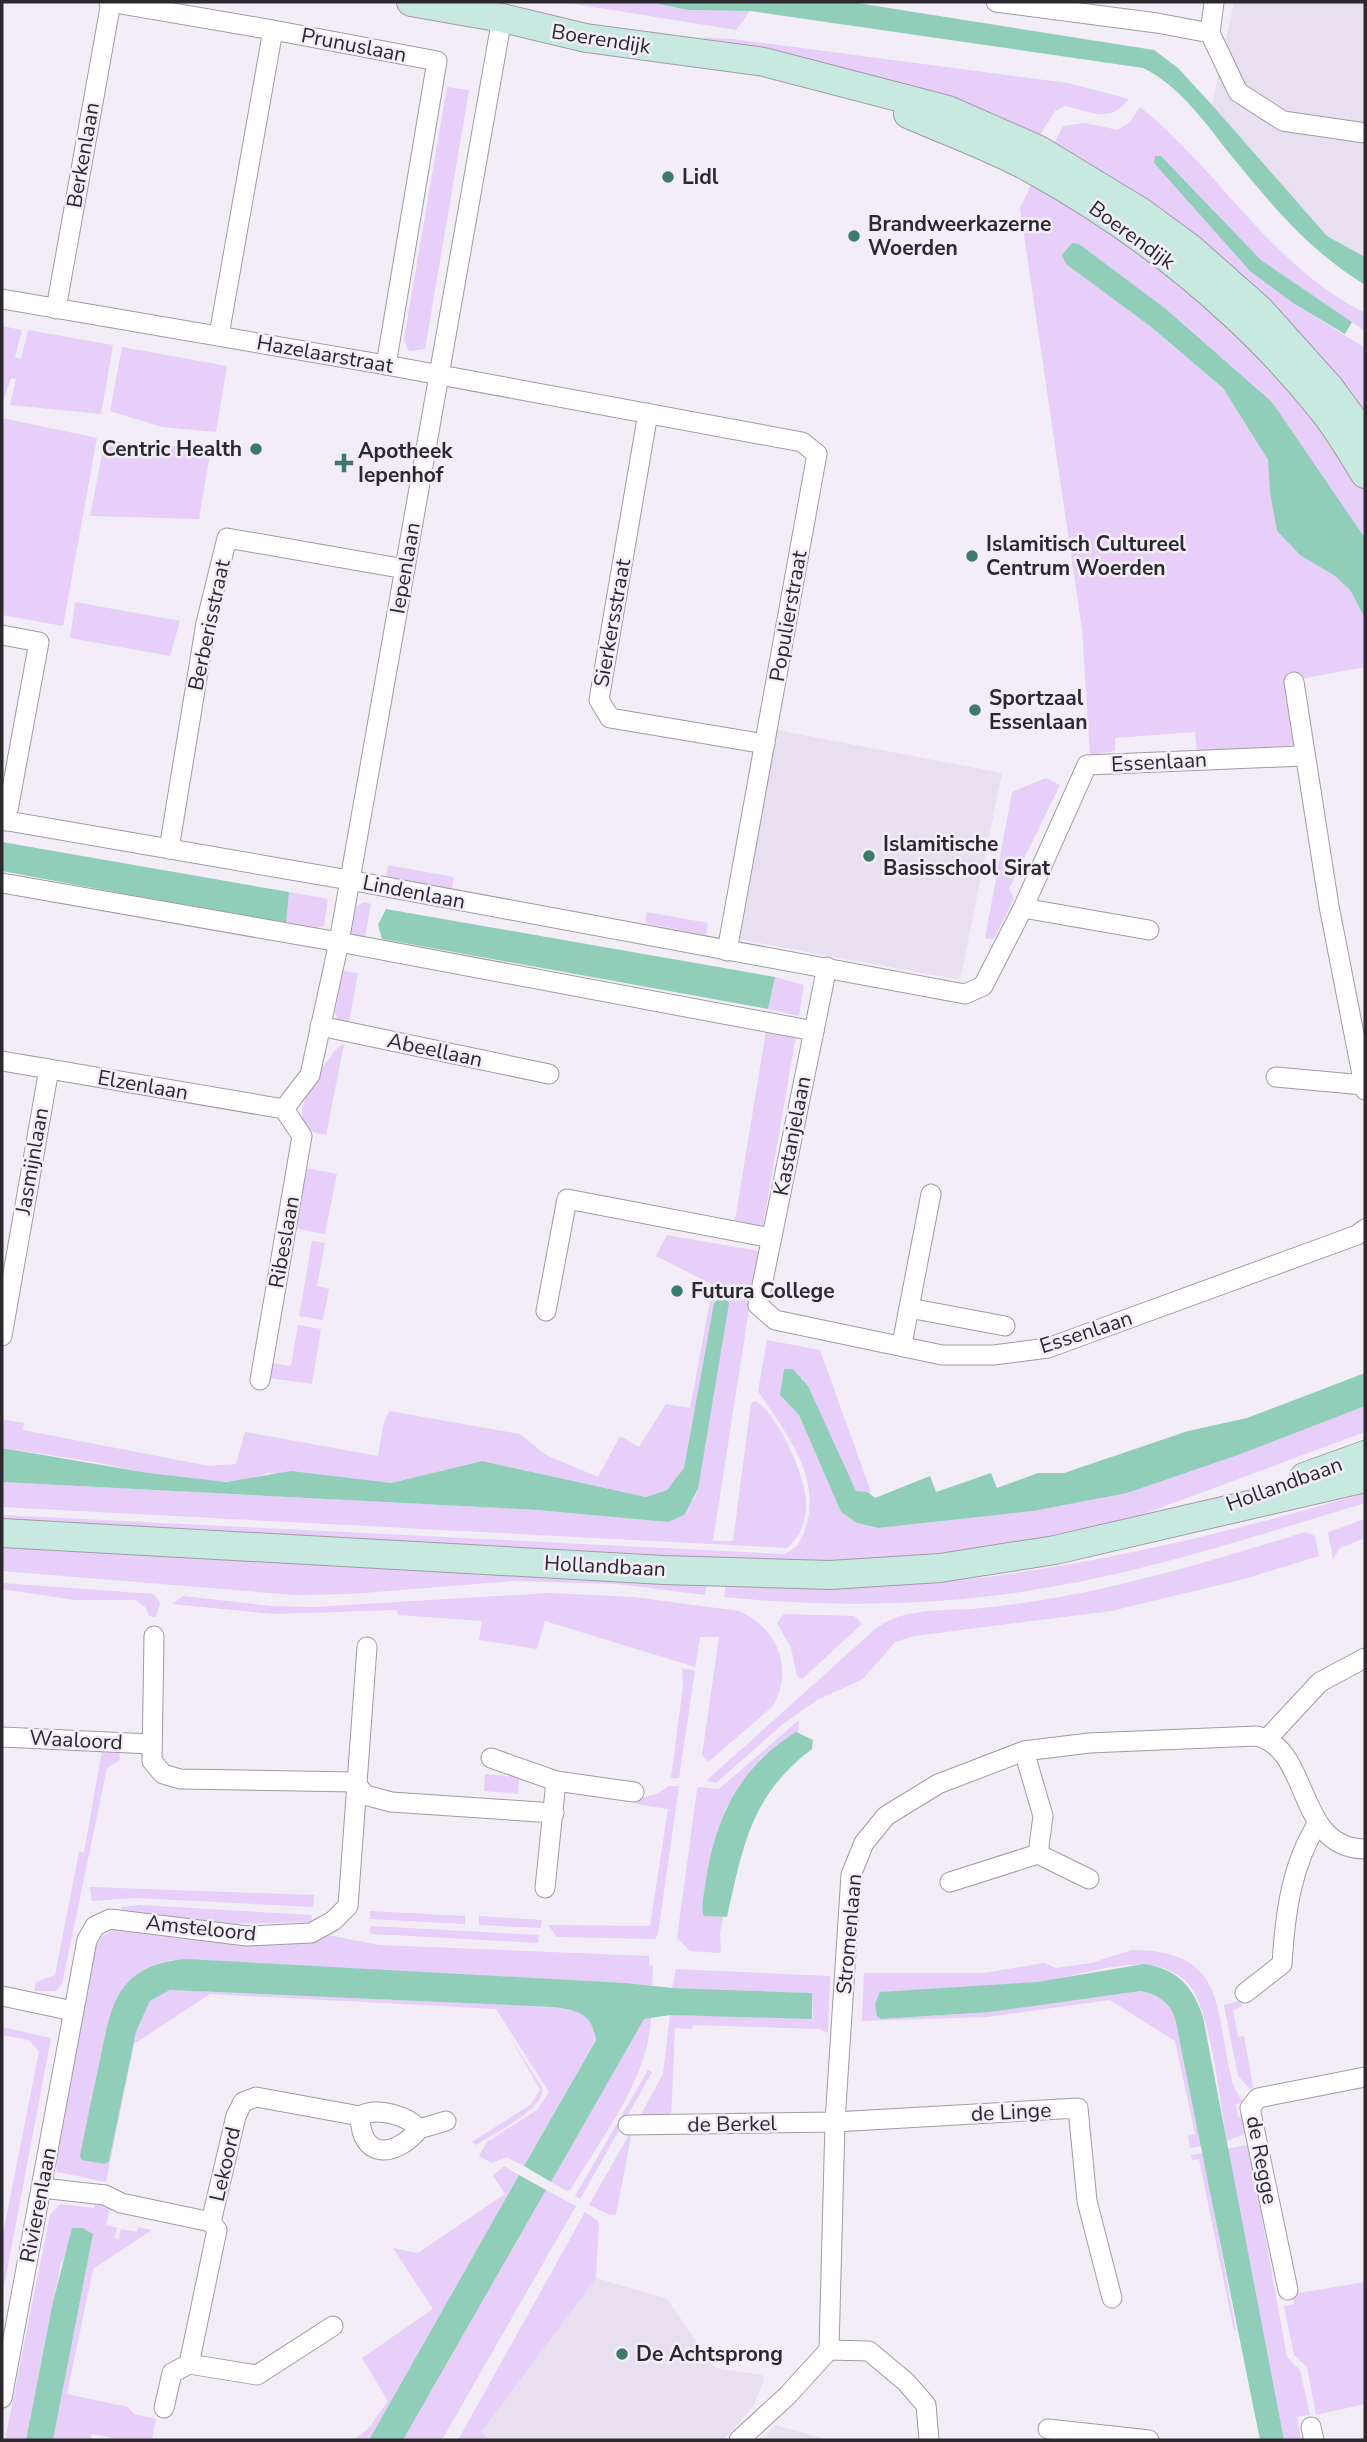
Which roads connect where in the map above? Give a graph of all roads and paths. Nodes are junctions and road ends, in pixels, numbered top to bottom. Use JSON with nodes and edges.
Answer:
{"nodes":[{"id":1,"x":110,"y":2,"type":"edge"},
{"id":2,"x":411,"y":2,"type":"edge"},
{"id":3,"x":996,"y":2,"type":"edge"},
{"id":4,"x":1214,"y":2,"type":"edge"},
{"id":5,"x":503,"y":10,"type":"edge"},
{"id":6,"x":273,"y":30,"type":"junction"},
{"id":7,"x":1210,"y":33,"type":"junction"},
{"id":8,"x":833,"y":81,"type":"junction"},
{"id":9,"x":1365,"y":133,"type":"edge"},
{"id":10,"x":2,"y":299,"type":"edge"},
{"id":11,"x":56,"y":309,"type":"junction"},
{"id":12,"x":219,"y":335,"type":"junction"},
{"id":13,"x":386,"y":365,"type":"junction"},
{"id":14,"x":439,"y":375,"type":"junction"},
{"id":15,"x":648,"y":412,"type":"junction"},
{"id":16,"x":1365,"y":436,"type":"edge"},
{"id":17,"x":1365,"y":474,"type":"edge"},
{"id":18,"x":405,"y":569,"type":"junction"},
{"id":19,"x":2,"y":635,"type":"edge"},
{"id":20,"x":1294,"y":682,"type":"dead end"},
{"id":21,"x":765,"y":744,"type":"junction"},
{"id":22,"x":1303,"y":756,"type":"junction"},
{"id":23,"x":4,"y":821,"type":"edge"},
{"id":24,"x":169,"y":849,"type":"junction"},
{"id":25,"x":349,"y":880,"type":"junction"},
{"id":26,"x":2,"y":883,"type":"edge"},
{"id":27,"x":1023,"y":908,"type":"junction"},
{"id":28,"x":1149,"y":930,"type":"dead end"},
{"id":29,"x":339,"y":942,"type":"junction"},
{"id":30,"x":727,"y":951,"type":"junction"},
{"id":31,"x":827,"y":967,"type":"junction"},
{"id":32,"x":320,"y":1026,"type":"junction"},
{"id":33,"x":814,"y":1031,"type":"junction"},
{"id":34,"x":2,"y":1061,"type":"edge"},
{"id":35,"x":48,"y":1069,"type":"junction"},
{"id":36,"x":549,"y":1074,"type":"dead end"},
{"id":37,"x":1276,"y":1077,"type":"dead end"},
{"id":38,"x":1365,"y":1088,"type":"edge"},
{"id":39,"x":284,"y":1109,"type":"junction"},
{"id":40,"x":931,"y":1194,"type":"dead end"},
{"id":41,"x":1365,"y":1228,"type":"edge"},
{"id":42,"x":771,"y":1238,"type":"junction"},
{"id":43,"x":758,"y":1305,"type":"joint"},
{"id":44,"x":909,"y":1308,"type":"junction"},
{"id":45,"x":546,"y":1311,"type":"dead end"},
{"id":46,"x":1004,"y":1326,"type":"dead end"},
{"id":47,"x":2,"y":1336,"type":"edge"},
{"id":48,"x":902,"y":1344,"type":"junction"},
{"id":49,"x":260,"y":1380,"type":"dead end"},
{"id":50,"x":1365,"y":1455,"type":"edge"},
{"id":51,"x":1365,"y":1478,"type":"edge"},
{"id":52,"x":1203,"y":1514,"type":"junction"},
{"id":53,"x":2,"y":1533,"type":"edge"},
{"id":54,"x":154,"y":1636,"type":"dead end"},
{"id":55,"x":366,"y":1647,"type":"dead end"},
{"id":56,"x":1365,"y":1658,"type":"edge"},
{"id":57,"x":2,"y":1737,"type":"edge"},
{"id":58,"x":1267,"y":1739,"type":"junction"},
{"id":59,"x":151,"y":1744,"type":"junction"},
{"id":60,"x":1024,"y":1751,"type":"junction"},
{"id":61,"x":491,"y":1758,"type":"dead end"},
{"id":62,"x":556,"y":1781,"type":"junction"},
{"id":63,"x":355,"y":1782,"type":"junction"},
{"id":64,"x":634,"y":1792,"type":"dead end"},
{"id":65,"x":554,"y":1813,"type":"junction"},
{"id":66,"x":1318,"y":1823,"type":"junction"},
{"id":67,"x":1365,"y":1849,"type":"edge"},
{"id":68,"x":1038,"y":1854,"type":"junction"},
{"id":69,"x":1089,"y":1879,"type":"dead end"},
{"id":70,"x":950,"y":1882,"type":"dead end"},
{"id":71,"x":545,"y":1888,"type":"dead end"},
{"id":72,"x":1245,"y":1993,"type":"dead end"},
{"id":73,"x":2,"y":1996,"type":"edge"},
{"id":74,"x":73,"y":2011,"type":"junction"},
{"id":75,"x":1365,"y":2077,"type":"edge"},
{"id":76,"x":360,"y":2116,"type":"junction"},
{"id":77,"x":446,"y":2121,"type":"dead end"},
{"id":78,"x":835,"y":2122,"type":"junction"},
{"id":79,"x":628,"y":2124,"type":"dead end"},
{"id":80,"x":419,"y":2129,"type":"junction"},
{"id":81,"x":42,"y":2188,"type":"junction"},
{"id":82,"x":211,"y":2222,"type":"junction"},
{"id":83,"x":1288,"y":2290,"type":"dead end"},
{"id":84,"x":1112,"y":2298,"type":"dead end"},
{"id":85,"x":332,"y":2326,"type":"dead end"},
{"id":86,"x":829,"y":2350,"type":"junction"},
{"id":87,"x":189,"y":2364,"type":"junction"},
{"id":88,"x":2,"y":2398,"type":"edge"},
{"id":89,"x":164,"y":2408,"type":"dead end"},
{"id":90,"x":1048,"y":2429,"type":"dead end"},
{"id":91,"x":739,"y":2440,"type":"edge"},
{"id":92,"x":929,"y":2440,"type":"edge"},
{"id":93,"x":1149,"y":2440,"type":"edge"}],
"edges":[{"from":1,"to":6,"type":"street","name":"Berkenlaan"},
{"from":1,"to":11,"type":"street","name":"Berkenlaan"},
{"from":2,"to":5,"type":"main road","name":"Boerendijk"},
{"from":3,"to":7,"type":"street"},
{"from":4,"to":7,"type":"street"},
{"from":5,"to":8,"type":"main road","name":"Boerendijk"},
{"from":5,"to":14,"type":"street","name":"Iepenlaan"},
{"from":6,"to":12,"type":"street","name":"Prunuslaan"},
{"from":6,"to":13,"type":"street","name":"Prunuslaan"},
{"from":7,"to":9,"type":"street"},
{"from":8,"to":16,"type":"main road","name":"Boerendijk"},
{"from":8,"to":17,"type":"main road","name":"Boerendijk"},
{"from":10,"to":11,"type":"street","name":"Hazelaarstraat"},
{"from":11,"to":12,"type":"street","name":"Hazelaarstraat"},
{"from":12,"to":13,"type":"street","name":"Hazelaarstraat"},
{"from":13,"to":14,"type":"street","name":"Hazelaarstraat"},
{"from":14,"to":15,"type":"street","name":"Hazelaarstraat"},
{"from":14,"to":18,"type":"street","name":"Iepenlaan"},
{"from":15,"to":21,"type":"street","name":"Sierkersstraat"},
{"from":15,"to":21,"type":"street","name":"Populierstraat"},
{"from":18,"to":24,"type":"street","name":"Berberisstraat"},
{"from":18,"to":25,"type":"street","name":"Iepenlaan"},
{"from":19,"to":23,"type":"street"},
{"from":20,"to":22,"type":"street"},
{"from":21,"to":30,"type":"street","name":"Populierstraat"},
{"from":22,"to":27,"type":"street","name":"Essenlaan"},
{"from":22,"to":38,"type":"street"},
{"from":23,"to":24,"type":"street","name":"Lindenlaan"},
{"from":24,"to":25,"type":"street","name":"Lindenlaan"},
{"from":25,"to":29,"type":"street","name":"Iepenlaan"},
{"from":25,"to":30,"type":"street","name":"Lindenlaan"},
{"from":26,"to":29,"type":"street"},
{"from":27,"to":28,"type":"street"},
{"from":27,"to":31,"type":"street","name":"Essenlaan"},
{"from":29,"to":32,"type":"street","name":"Iepenlaan"},
{"from":29,"to":33,"type":"street"},
{"from":30,"to":31,"type":"street","name":"Lindenlaan"},
{"from":31,"to":33,"type":"street","name":"Kastanjelaan"},
{"from":32,"to":36,"type":"street","name":"Abeellaan"},
{"from":32,"to":39,"type":"street","name":"Iepenlaan"},
{"from":33,"to":42,"type":"street","name":"Kastanjelaan"},
{"from":34,"to":35,"type":"street","name":"Elzenlaan"},
{"from":35,"to":39,"type":"street","name":"Elzenlaan"},
{"from":35,"to":47,"type":"street","name":"Jasmijnlaan"},
{"from":37,"to":38,"type":"street"},
{"from":39,"to":49,"type":"street","name":"Ribeslaan"},
{"from":40,"to":44,"type":"street"},
{"from":41,"to":48,"type":"street","name":"Essenlaan"},
{"from":42,"to":43,"type":"street","name":"Kastanjelaan"},
{"from":42,"to":45,"type":"street"},
{"from":43,"to":48,"type":"street","name":"Essenlaan"},
{"from":44,"to":46,"type":"street"},
{"from":44,"to":48,"type":"street"},
{"from":50,"to":52,"type":"main road","name":"Hollandbaan"},
{"from":51,"to":52,"type":"main road","name":"Hollandbaan"},
{"from":52,"to":53,"type":"main road","name":"Hollandbaan"},
{"from":54,"to":59,"type":"street"},
{"from":55,"to":63,"type":"street","name":"Amsteloord"},
{"from":56,"to":58,"type":"street"},
{"from":57,"to":59,"type":"street","name":"Waaloord"},
{"from":58,"to":60,"type":"street","name":"Stromenlaan"},
{"from":58,"to":66,"type":"street"},
{"from":59,"to":63,"type":"street"},
{"from":60,"to":68,"type":"street"},
{"from":60,"to":78,"type":"street","name":"Stromenlaan"},
{"from":61,"to":62,"type":"street"},
{"from":62,"to":64,"type":"street"},
{"from":62,"to":65,"type":"street"},
{"from":63,"to":65,"type":"street"},
{"from":63,"to":74,"type":"street","name":"Amsteloord"},
{"from":65,"to":71,"type":"street"},
{"from":66,"to":67,"type":"street"},
{"from":66,"to":72,"type":"street"},
{"from":68,"to":69,"type":"street"},
{"from":68,"to":70,"type":"street"},
{"from":73,"to":74,"type":"street"},
{"from":74,"to":81,"type":"street","name":"Rivierenlaan"},
{"from":75,"to":83,"type":"street","name":"de Regge"},
{"from":76,"to":80,"type":"street","name":"Lekoord"},
{"from":76,"to":80,"type":"street"},
{"from":76,"to":82,"type":"street","name":"Lekoord"},
{"from":77,"to":80,"type":"street"},
{"from":78,"to":79,"type":"street","name":"de Berkel"},
{"from":78,"to":84,"type":"street","name":"de Linge"},
{"from":78,"to":86,"type":"street","name":"Stromenlaan"},
{"from":81,"to":82,"type":"street","name":"Lekoord"},
{"from":81,"to":88,"type":"street","name":"Rivierenlaan"},
{"from":82,"to":87,"type":"street","name":"Lekoord"},
{"from":85,"to":87,"type":"street"},
{"from":86,"to":91,"type":"street"},
{"from":86,"to":92,"type":"street"},
{"from":87,"to":89,"type":"street","name":"Lekoord"},
{"from":90,"to":93,"type":"street"}]}
